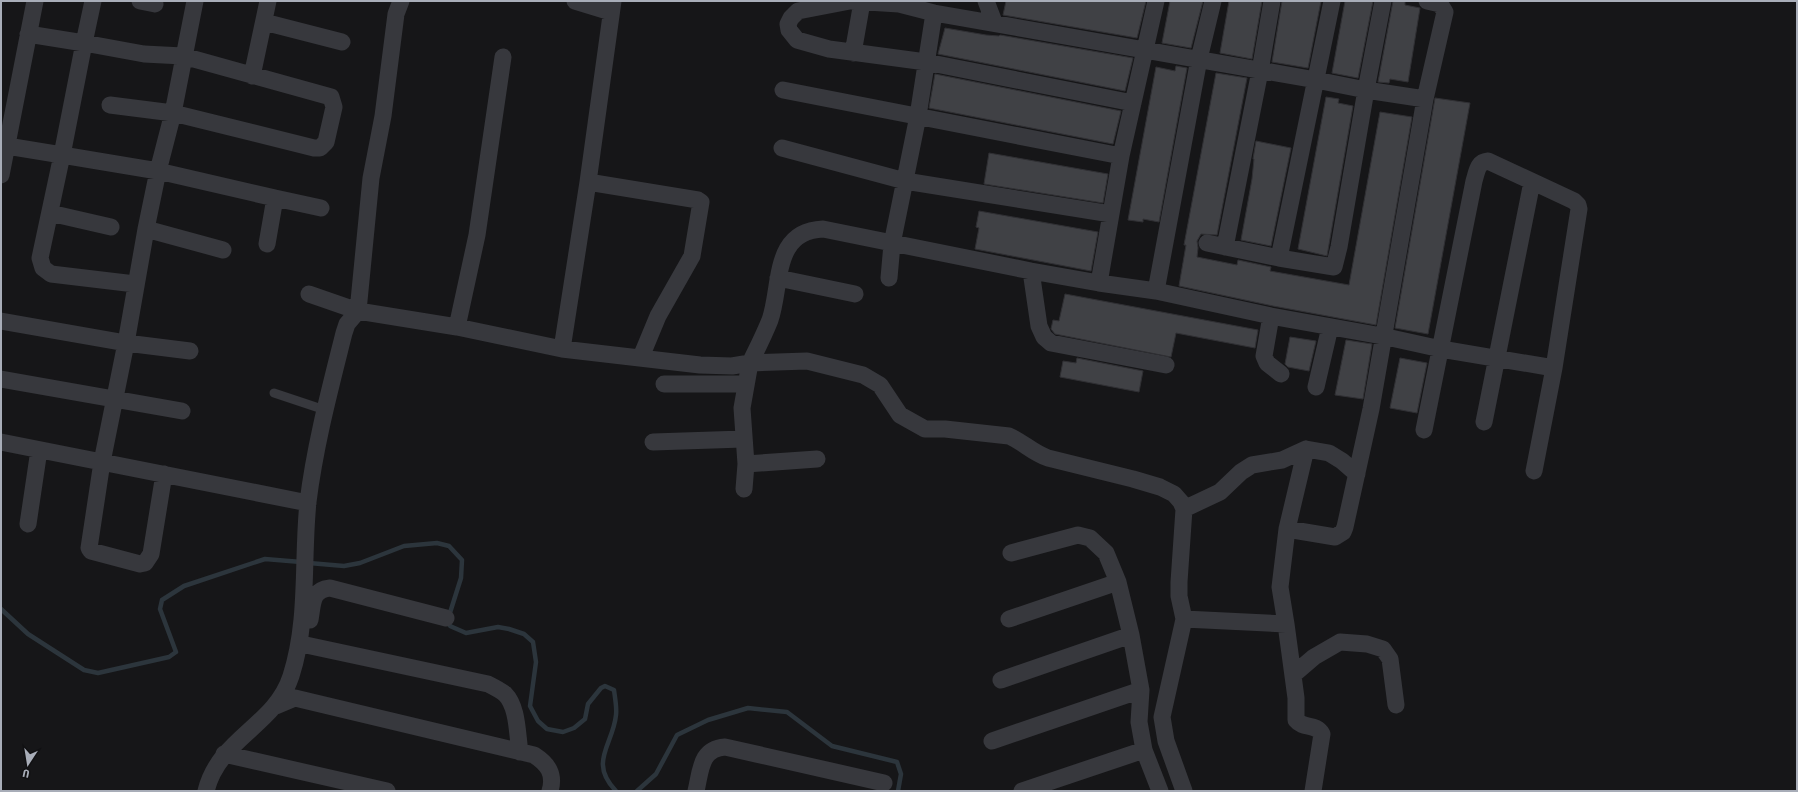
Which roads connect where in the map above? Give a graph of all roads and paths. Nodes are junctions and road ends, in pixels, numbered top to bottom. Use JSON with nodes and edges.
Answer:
{"nodes":[{"id":1,"x":35,"y":1,"type":"edge"},
{"id":2,"x":93,"y":1,"type":"edge"},
{"id":3,"x":195,"y":1,"type":"edge"},
{"id":4,"x":268,"y":1,"type":"edge"},
{"id":5,"x":400,"y":1,"type":"edge"},
{"id":6,"x":575,"y":1,"type":"edge"},
{"id":7,"x":854,"y":1,"type":"edge"},
{"id":8,"x":986,"y":1,"type":"edge"},
{"id":9,"x":1156,"y":1,"type":"edge"},
{"id":10,"x":1213,"y":1,"type":"edge"},
{"id":11,"x":1272,"y":1,"type":"edge"},
{"id":12,"x":1332,"y":1,"type":"edge"},
{"id":13,"x":1384,"y":1,"type":"edge"},
{"id":14,"x":1427,"y":1,"type":"edge"},
{"id":15,"x":914,"y":4,"type":"edge"},
{"id":16,"x":612,"y":6,"type":"edge"},
{"id":17,"x":796,"y":6,"type":"edge"},
{"id":18,"x":934,"y":13,"type":"junction"},
{"id":19,"x":264,"y":22,"type":"junction"},
{"id":20,"x":994,"y":22,"type":"junction"},
{"id":21,"x":28,"y":34,"type":"junction"},
{"id":22,"x":342,"y":42,"type":"dead end"},
{"id":23,"x":84,"y":43,"type":"junction"},
{"id":24,"x":1146,"y":49,"type":"junction"},
{"id":25,"x":853,"y":53,"type":"junction"},
{"id":26,"x":183,"y":56,"type":"junction"},
{"id":27,"x":503,"y":56,"type":"dead end"},
{"id":28,"x":1199,"y":59,"type":"junction"},
{"id":29,"x":926,"y":62,"type":"junction"},
{"id":30,"x":1260,"y":71,"type":"junction"},
{"id":31,"x":252,"y":76,"type":"junction"},
{"id":32,"x":1316,"y":80,"type":"junction"},
{"id":33,"x":783,"y":90,"type":"dead end"},
{"id":34,"x":1366,"y":90,"type":"junction"},
{"id":35,"x":1425,"y":99,"type":"junction"},
{"id":36,"x":1133,"y":103,"type":"junction"},
{"id":37,"x":110,"y":105,"type":"dead end"},
{"id":38,"x":173,"y":113,"type":"junction"},
{"id":39,"x":918,"y":116,"type":"junction"},
{"id":40,"x":7,"y":146,"type":"junction"},
{"id":41,"x":782,"y":148,"type":"dead end"},
{"id":42,"x":62,"y":155,"type":"junction"},
{"id":43,"x":1121,"y":156,"type":"junction"},
{"id":44,"x":158,"y":171,"type":"junction"},
{"id":45,"x":1,"y":175,"type":"edge"},
{"id":46,"x":905,"y":181,"type":"junction"},
{"id":47,"x":588,"y":182,"type":"junction"},
{"id":48,"x":1532,"y":182,"type":"junction"},
{"id":49,"x":276,"y":198,"type":"junction"},
{"id":50,"x":321,"y":208,"type":"dead end"},
{"id":51,"x":50,"y":213,"type":"junction"},
{"id":52,"x":1111,"y":214,"type":"junction"},
{"id":53,"x":112,"y":227,"type":"dead end"},
{"id":54,"x":146,"y":229,"type":"junction"},
{"id":55,"x":1207,"y":243,"type":"dead end"},
{"id":56,"x":267,"y":244,"type":"dead end"},
{"id":57,"x":892,"y":244,"type":"junction"},
{"id":58,"x":1225,"y":247,"type":"junction"},
{"id":59,"x":223,"y":250,"type":"dead end"},
{"id":60,"x":1279,"y":258,"type":"junction"},
{"id":61,"x":1031,"y":271,"type":"junction"},
{"id":62,"x":778,"y":278,"type":"junction"},
{"id":63,"x":889,"y":278,"type":"dead end"},
{"id":64,"x":1099,"y":283,"type":"junction"},
{"id":65,"x":136,"y":284,"type":"junction"},
{"id":66,"x":1156,"y":291,"type":"junction"},
{"id":67,"x":309,"y":294,"type":"dead end"},
{"id":68,"x":855,"y":294,"type":"dead end"},
{"id":69,"x":358,"y":311,"type":"junction"},
{"id":70,"x":1271,"y":316,"type":"junction"},
{"id":71,"x":1,"y":321,"type":"edge"},
{"id":72,"x":457,"y":327,"type":"junction"},
{"id":73,"x":1330,"y":327,"type":"junction"},
{"id":74,"x":1382,"y":336,"type":"junction"},
{"id":75,"x":126,"y":343,"type":"junction"},
{"id":76,"x":562,"y":349,"type":"junction"},
{"id":77,"x":1440,"y":349,"type":"junction"},
{"id":78,"x":190,"y":352,"type":"dead end"},
{"id":79,"x":641,"y":357,"type":"junction"},
{"id":80,"x":1497,"y":359,"type":"junction"},
{"id":81,"x":750,"y":363,"type":"junction"},
{"id":82,"x":1166,"y":365,"type":"dead end"},
{"id":83,"x":1554,"y":368,"type":"junction"},
{"id":84,"x":1281,"y":374,"type":"dead end"},
{"id":85,"x":1,"y":379,"type":"edge"},
{"id":86,"x":664,"y":384,"type":"dead end"},
{"id":87,"x":745,"y":384,"type":"junction"},
{"id":88,"x":1316,"y":387,"type":"dead end"},
{"id":89,"x":274,"y":393,"type":"dead end"},
{"id":90,"x":115,"y":399,"type":"junction"},
{"id":91,"x":326,"y":410,"type":"junction"},
{"id":92,"x":182,"y":411,"type":"dead end"},
{"id":93,"x":1484,"y":422,"type":"dead end"},
{"id":94,"x":1424,"y":430,"type":"dead end"},
{"id":95,"x":743,"y":439,"type":"junction"},
{"id":96,"x":1,"y":442,"type":"edge"},
{"id":97,"x":652,"y":442,"type":"dead end"},
{"id":98,"x":1306,"y":449,"type":"junction"},
{"id":99,"x":40,"y":450,"type":"junction"},
{"id":100,"x":816,"y":459,"type":"dead end"},
{"id":101,"x":102,"y":462,"type":"junction"},
{"id":102,"x":746,"y":464,"type":"junction"},
{"id":103,"x":1534,"y":471,"type":"dead end"},
{"id":104,"x":164,"y":474,"type":"junction"},
{"id":105,"x":1357,"y":474,"type":"junction"},
{"id":106,"x":744,"y":489,"type":"dead end"},
{"id":107,"x":308,"y":503,"type":"junction"},
{"id":108,"x":1184,"y":510,"type":"junction"},
{"id":109,"x":28,"y":524,"type":"dead end"},
{"id":110,"x":1287,"y":529,"type":"junction"},
{"id":111,"x":1011,"y":553,"type":"dead end"},
{"id":112,"x":1118,"y":582,"type":"junction"},
{"id":113,"x":446,"y":618,"type":"dead end"},
{"id":114,"x":1009,"y":619,"type":"dead end"},
{"id":115,"x":1184,"y":619,"type":"junction"},
{"id":116,"x":1286,"y":624,"type":"junction"},
{"id":117,"x":1131,"y":635,"type":"junction"},
{"id":118,"x":306,"y":645,"type":"junction"},
{"id":119,"x":1293,"y":675,"type":"junction"},
{"id":120,"x":1001,"y":680,"type":"dead end"},
{"id":121,"x":1141,"y":690,"type":"junction"},
{"id":122,"x":295,"y":698,"type":"junction"},
{"id":123,"x":1396,"y":705,"type":"dead end"},
{"id":124,"x":276,"y":706,"type":"junction"},
{"id":125,"x":992,"y":741,"type":"dead end"},
{"id":126,"x":1144,"y":750,"type":"junction"},
{"id":127,"x":520,"y":752,"type":"junction"},
{"id":128,"x":224,"y":754,"type":"junction"},
{"id":129,"x":884,"y":783,"type":"dead end"},
{"id":130,"x":206,"y":791,"type":"edge"},
{"id":131,"x":387,"y":791,"type":"edge"},
{"id":132,"x":550,"y":791,"type":"edge"},
{"id":133,"x":696,"y":791,"type":"edge"},
{"id":134,"x":1022,"y":791,"type":"edge"},
{"id":135,"x":1160,"y":791,"type":"edge"},
{"id":136,"x":1184,"y":791,"type":"edge"},
{"id":137,"x":1313,"y":791,"type":"edge"}],
"edges":[{"from":1,"to":21,"type":"street"},
{"from":2,"to":23,"type":"street"},
{"from":3,"to":26,"type":"street"},
{"from":4,"to":19,"type":"street"},
{"from":5,"to":69,"type":"street"},
{"from":6,"to":16,"type":"street"},
{"from":7,"to":15,"type":"street"},
{"from":7,"to":17,"type":"street"},
{"from":7,"to":25,"type":"street"},
{"from":8,"to":20,"type":"street"},
{"from":9,"to":24,"type":"street"},
{"from":10,"to":28,"type":"street"},
{"from":11,"to":30,"type":"street"},
{"from":12,"to":32,"type":"street"},
{"from":13,"to":34,"type":"street"},
{"from":14,"to":35,"type":"street"},
{"from":15,"to":18,"type":"street"},
{"from":16,"to":47,"type":"street"},
{"from":17,"to":25,"type":"street"},
{"from":18,"to":20,"type":"street"},
{"from":18,"to":29,"type":"street"},
{"from":19,"to":22,"type":"street"},
{"from":19,"to":31,"type":"street"},
{"from":20,"to":24,"type":"street"},
{"from":21,"to":23,"type":"street"},
{"from":21,"to":40,"type":"street"},
{"from":23,"to":26,"type":"street"},
{"from":23,"to":42,"type":"street"},
{"from":24,"to":28,"type":"street"},
{"from":24,"to":36,"type":"street"},
{"from":25,"to":29,"type":"street"},
{"from":26,"to":31,"type":"street"},
{"from":26,"to":38,"type":"street"},
{"from":27,"to":72,"type":"street"},
{"from":28,"to":30,"type":"street"},
{"from":28,"to":66,"type":"street"},
{"from":29,"to":36,"type":"street"},
{"from":29,"to":39,"type":"street"},
{"from":30,"to":32,"type":"street"},
{"from":30,"to":58,"type":"street"},
{"from":31,"to":38,"type":"street"},
{"from":32,"to":34,"type":"street"},
{"from":32,"to":60,"type":"street"},
{"from":33,"to":39,"type":"street"},
{"from":34,"to":35,"type":"street"},
{"from":34,"to":60,"type":"street"},
{"from":35,"to":74,"type":"street"},
{"from":36,"to":43,"type":"street"},
{"from":37,"to":38,"type":"street"},
{"from":38,"to":44,"type":"street"},
{"from":39,"to":43,"type":"street"},
{"from":39,"to":46,"type":"street"},
{"from":40,"to":42,"type":"street"},
{"from":40,"to":45,"type":"street"},
{"from":41,"to":46,"type":"street"},
{"from":42,"to":44,"type":"street"},
{"from":42,"to":51,"type":"street"},
{"from":43,"to":52,"type":"street"},
{"from":44,"to":49,"type":"street"},
{"from":44,"to":54,"type":"street"},
{"from":46,"to":52,"type":"street"},
{"from":46,"to":57,"type":"street"},
{"from":47,"to":76,"type":"street"},
{"from":47,"to":79,"type":"street"},
{"from":48,"to":77,"type":"street"},
{"from":48,"to":80,"type":"street"},
{"from":48,"to":83,"type":"street"},
{"from":49,"to":50,"type":"street"},
{"from":49,"to":56,"type":"street"},
{"from":51,"to":53,"type":"street"},
{"from":51,"to":65,"type":"street"},
{"from":52,"to":64,"type":"street"},
{"from":54,"to":59,"type":"street"},
{"from":54,"to":65,"type":"street"},
{"from":55,"to":58,"type":"street"},
{"from":57,"to":61,"type":"street"},
{"from":57,"to":62,"type":"street"},
{"from":57,"to":63,"type":"street"},
{"from":58,"to":60,"type":"street"},
{"from":61,"to":64,"type":"street"},
{"from":61,"to":82,"type":"street"},
{"from":62,"to":68,"type":"street"},
{"from":62,"to":81,"type":"street"},
{"from":64,"to":66,"type":"street"},
{"from":65,"to":75,"type":"street"},
{"from":66,"to":70,"type":"street"},
{"from":67,"to":69,"type":"street"},
{"from":69,"to":72,"type":"street"},
{"from":69,"to":91,"type":"street"},
{"from":70,"to":73,"type":"street"},
{"from":70,"to":84,"type":"street"},
{"from":71,"to":75,"type":"street"},
{"from":72,"to":76,"type":"street"},
{"from":73,"to":74,"type":"street"},
{"from":73,"to":88,"type":"street"},
{"from":74,"to":77,"type":"street"},
{"from":74,"to":105,"type":"street"},
{"from":75,"to":78,"type":"street"},
{"from":75,"to":90,"type":"street"},
{"from":76,"to":79,"type":"street"},
{"from":77,"to":80,"type":"street"},
{"from":77,"to":94,"type":"street"},
{"from":79,"to":81,"type":"street"},
{"from":80,"to":83,"type":"street"},
{"from":80,"to":93,"type":"street"},
{"from":81,"to":87,"type":"street"},
{"from":81,"to":108,"type":"street"},
{"from":83,"to":103,"type":"street"},
{"from":85,"to":90,"type":"street"},
{"from":86,"to":87,"type":"street"},
{"from":87,"to":95,"type":"street"},
{"from":89,"to":91,"type":"lane"},
{"from":90,"to":92,"type":"street"},
{"from":90,"to":101,"type":"street"},
{"from":91,"to":107,"type":"street"},
{"from":95,"to":97,"type":"street"},
{"from":95,"to":102,"type":"street"},
{"from":96,"to":99,"type":"street"},
{"from":98,"to":105,"type":"street"},
{"from":98,"to":108,"type":"street"},
{"from":98,"to":110,"type":"street"},
{"from":99,"to":101,"type":"street"},
{"from":99,"to":109,"type":"street"},
{"from":100,"to":102,"type":"street"},
{"from":101,"to":104,"type":"street"},
{"from":101,"to":104,"type":"street"},
{"from":102,"to":106,"type":"street"},
{"from":104,"to":107,"type":"street"},
{"from":105,"to":110,"type":"street"},
{"from":107,"to":124,"type":"street"},
{"from":108,"to":115,"type":"street"},
{"from":110,"to":116,"type":"street"},
{"from":111,"to":112,"type":"street"},
{"from":112,"to":114,"type":"street"},
{"from":112,"to":117,"type":"street"},
{"from":113,"to":118,"type":"street"},
{"from":115,"to":116,"type":"street"},
{"from":115,"to":136,"type":"street"},
{"from":116,"to":119,"type":"street"},
{"from":117,"to":120,"type":"street"},
{"from":117,"to":121,"type":"street"},
{"from":118,"to":122,"type":"street"},
{"from":118,"to":127,"type":"street"},
{"from":119,"to":123,"type":"street"},
{"from":119,"to":137,"type":"street"},
{"from":121,"to":125,"type":"street"},
{"from":121,"to":126,"type":"street"},
{"from":122,"to":124,"type":"street"},
{"from":122,"to":127,"type":"street"},
{"from":124,"to":128,"type":"street"},
{"from":126,"to":134,"type":"street"},
{"from":126,"to":135,"type":"street"},
{"from":127,"to":132,"type":"street"},
{"from":128,"to":130,"type":"street"},
{"from":128,"to":131,"type":"street"},
{"from":129,"to":133,"type":"street"}]}
